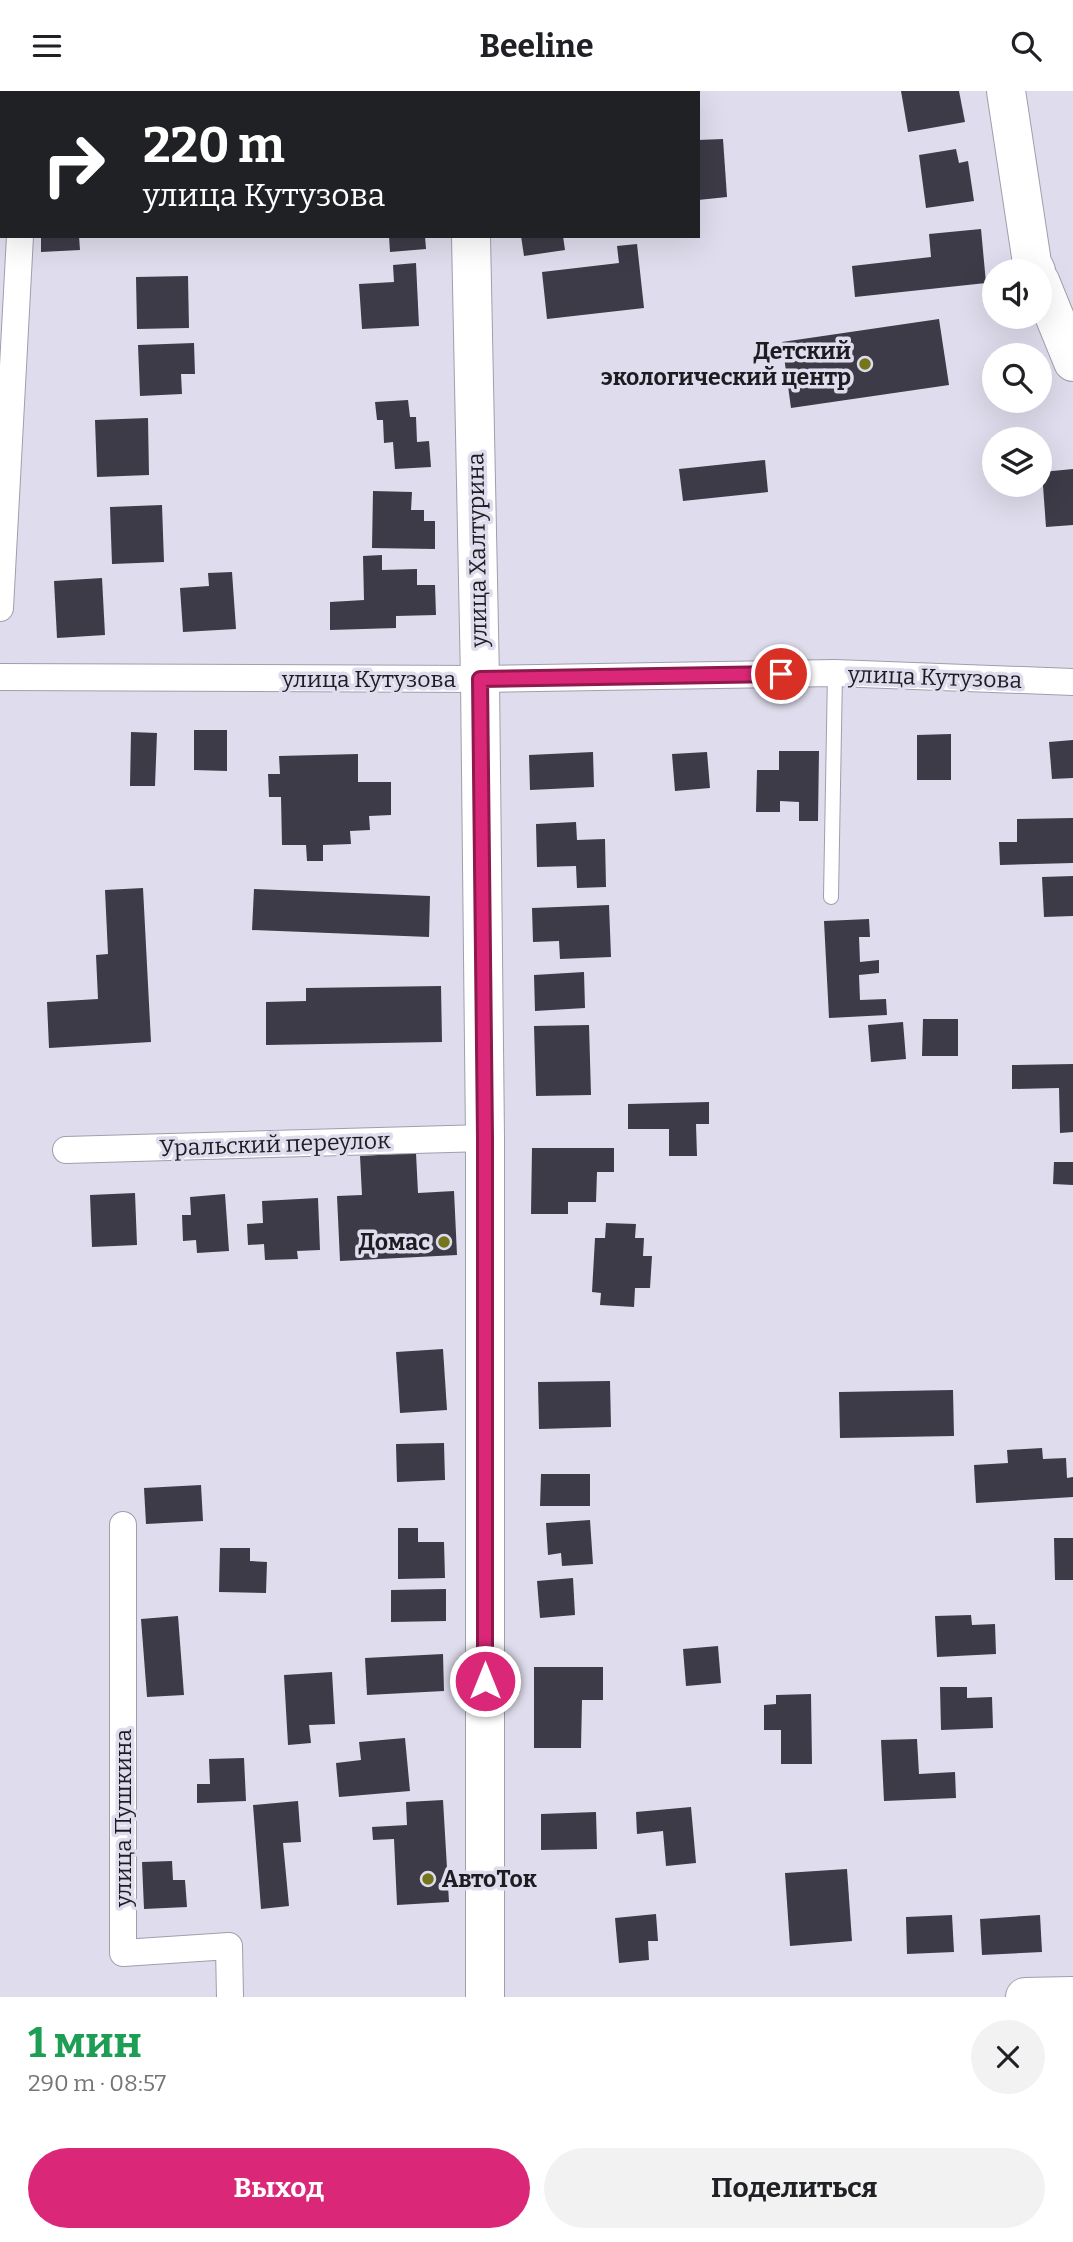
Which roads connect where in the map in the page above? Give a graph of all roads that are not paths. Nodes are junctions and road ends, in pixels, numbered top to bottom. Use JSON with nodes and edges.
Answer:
{"nodes":[{"id":1,"x":1006,"y":91,"type":"edge"},
{"id":2,"x":20,"y":238,"type":"edge"},
{"id":3,"x":471,"y":238,"type":"edge"},
{"id":4,"x":1031,"y":259,"type":"edge"},
{"id":5,"x":1052,"y":310,"type":"edge"},
{"id":6,"x":1073,"y":362,"type":"edge"},
{"id":7,"x":0,"y":608,"type":"edge"},
{"id":8,"x":835,"y":673,"type":"junction"},
{"id":9,"x":0,"y":677,"type":"edge"},
{"id":10,"x":480,"y":679,"type":"junction"},
{"id":11,"x":1073,"y":682,"type":"edge"},
{"id":12,"x":831,"y":897,"type":"dead end"},
{"id":13,"x":485,"y":1138,"type":"junction"},
{"id":14,"x":66,"y":1150,"type":"dead end"},
{"id":15,"x":123,"y":1525,"type":"dead end"},
{"id":16,"x":1073,"y":1996,"type":"edge"},
{"id":17,"x":230,"y":1997,"type":"edge"},
{"id":18,"x":485,"y":1997,"type":"edge"},
{"id":19,"x":1025,"y":1997,"type":"edge"}],
"edges":[{"from":1,"to":4,"type":"main road"},
{"from":2,"to":7,"type":"street"},
{"from":3,"to":10,"type":"main road","name":"улица Халтурина"},
{"from":5,"to":6,"type":"main road"},
{"from":8,"to":10,"type":"street","name":"улица Кутузова"},
{"from":8,"to":11,"type":"street","name":"улица Кутузова"},
{"from":8,"to":12,"type":"lane"},
{"from":9,"to":10,"type":"street","name":"улица Кутузова"},
{"from":10,"to":13,"type":"main road","name":"улица Халтурина"},
{"from":13,"to":14,"type":"street","name":"Уральский переулок"},
{"from":13,"to":18,"type":"main road","name":"улица Халтурина"},
{"from":15,"to":17,"type":"street","name":"улица Пушкина"},
{"from":16,"to":19,"type":"main road"}]}
